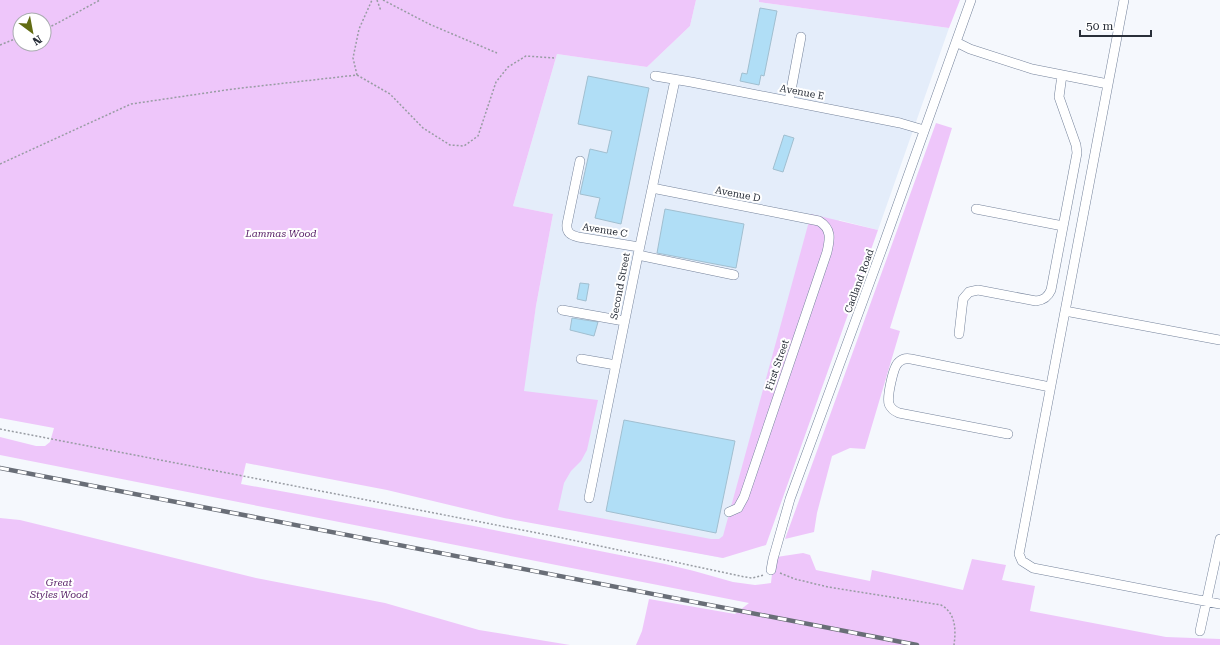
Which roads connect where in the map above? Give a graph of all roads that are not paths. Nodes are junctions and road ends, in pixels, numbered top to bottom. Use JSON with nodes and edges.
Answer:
{"nodes":[{"id":1,"x":971,"y":0,"type":"edge"},
{"id":2,"x":1124,"y":0,"type":"edge"},
{"id":3,"x":801,"y":37,"type":"dead end"},
{"id":4,"x":956,"y":42,"type":"junction"},
{"id":5,"x":1062,"y":75,"type":"junction"},
{"id":6,"x":655,"y":76,"type":"dead end"},
{"id":7,"x":675,"y":80,"type":"junction"},
{"id":8,"x":1108,"y":84,"type":"junction"},
{"id":9,"x":789,"y":101,"type":"junction"},
{"id":10,"x":924,"y":130,"type":"junction"},
{"id":11,"x":580,"y":161,"type":"dead end"},
{"id":12,"x":652,"y":188,"type":"junction"},
{"id":13,"x":976,"y":209,"type":"dead end"},
{"id":14,"x":819,"y":221,"type":"joint"},
{"id":15,"x":1062,"y":226,"type":"junction"},
{"id":16,"x":639,"y":251,"type":"junction"},
{"id":17,"x":734,"y":275,"type":"dead end"},
{"id":18,"x":562,"y":310,"type":"dead end"},
{"id":19,"x":1065,"y":311,"type":"junction"},
{"id":20,"x":624,"y":321,"type":"junction"},
{"id":21,"x":959,"y":334,"type":"dead end"},
{"id":22,"x":1220,"y":340,"type":"edge"},
{"id":23,"x":581,"y":359,"type":"dead end"},
{"id":24,"x":616,"y":365,"type":"junction"},
{"id":25,"x":1050,"y":387,"type":"junction"},
{"id":26,"x":1008,"y":434,"type":"dead end"},
{"id":27,"x":589,"y":498,"type":"dead end"},
{"id":28,"x":728,"y":512,"type":"dead end"},
{"id":29,"x":1220,"y":539,"type":"edge"},
{"id":30,"x":772,"y":570,"type":"road end"},
{"id":31,"x":1206,"y":601,"type":"junction"},
{"id":32,"x":1220,"y":604,"type":"edge"},
{"id":33,"x":1200,"y":631,"type":"dead end"}],
"edges":[{"from":1,"to":4,"type":"street","name":"Cadland Road"},
{"from":2,"to":8,"type":"street"},
{"from":3,"to":9,"type":"street"},
{"from":4,"to":5,"type":"street"},
{"from":4,"to":10,"type":"street","name":"Cadland Road"},
{"from":5,"to":8,"type":"street"},
{"from":5,"to":15,"type":"street"},
{"from":6,"to":7,"type":"street","name":"Avenue E"},
{"from":7,"to":9,"type":"street","name":"Avenue E"},
{"from":7,"to":12,"type":"street","name":"Second Street"},
{"from":8,"to":19,"type":"street"},
{"from":9,"to":10,"type":"street","name":"Avenue E"},
{"from":10,"to":30,"type":"street","name":"Cadland Road"},
{"from":11,"to":16,"type":"street","name":"Avenue C"},
{"from":12,"to":14,"type":"street","name":"Avenue D"},
{"from":12,"to":16,"type":"street","name":"Second Street"},
{"from":13,"to":15,"type":"street"},
{"from":14,"to":28,"type":"street","name":"First Street"},
{"from":15,"to":21,"type":"street"},
{"from":16,"to":17,"type":"street","name":"Avenue C"},
{"from":16,"to":20,"type":"street","name":"Second Street"},
{"from":18,"to":20,"type":"street"},
{"from":19,"to":22,"type":"street"},
{"from":19,"to":25,"type":"street"},
{"from":20,"to":24,"type":"street","name":"Second Street"},
{"from":23,"to":24,"type":"street"},
{"from":24,"to":27,"type":"street","name":"Second Street"},
{"from":25,"to":26,"type":"street"},
{"from":25,"to":31,"type":"street"},
{"from":29,"to":31,"type":"street"},
{"from":31,"to":32,"type":"street"},
{"from":31,"to":33,"type":"street"}]}
